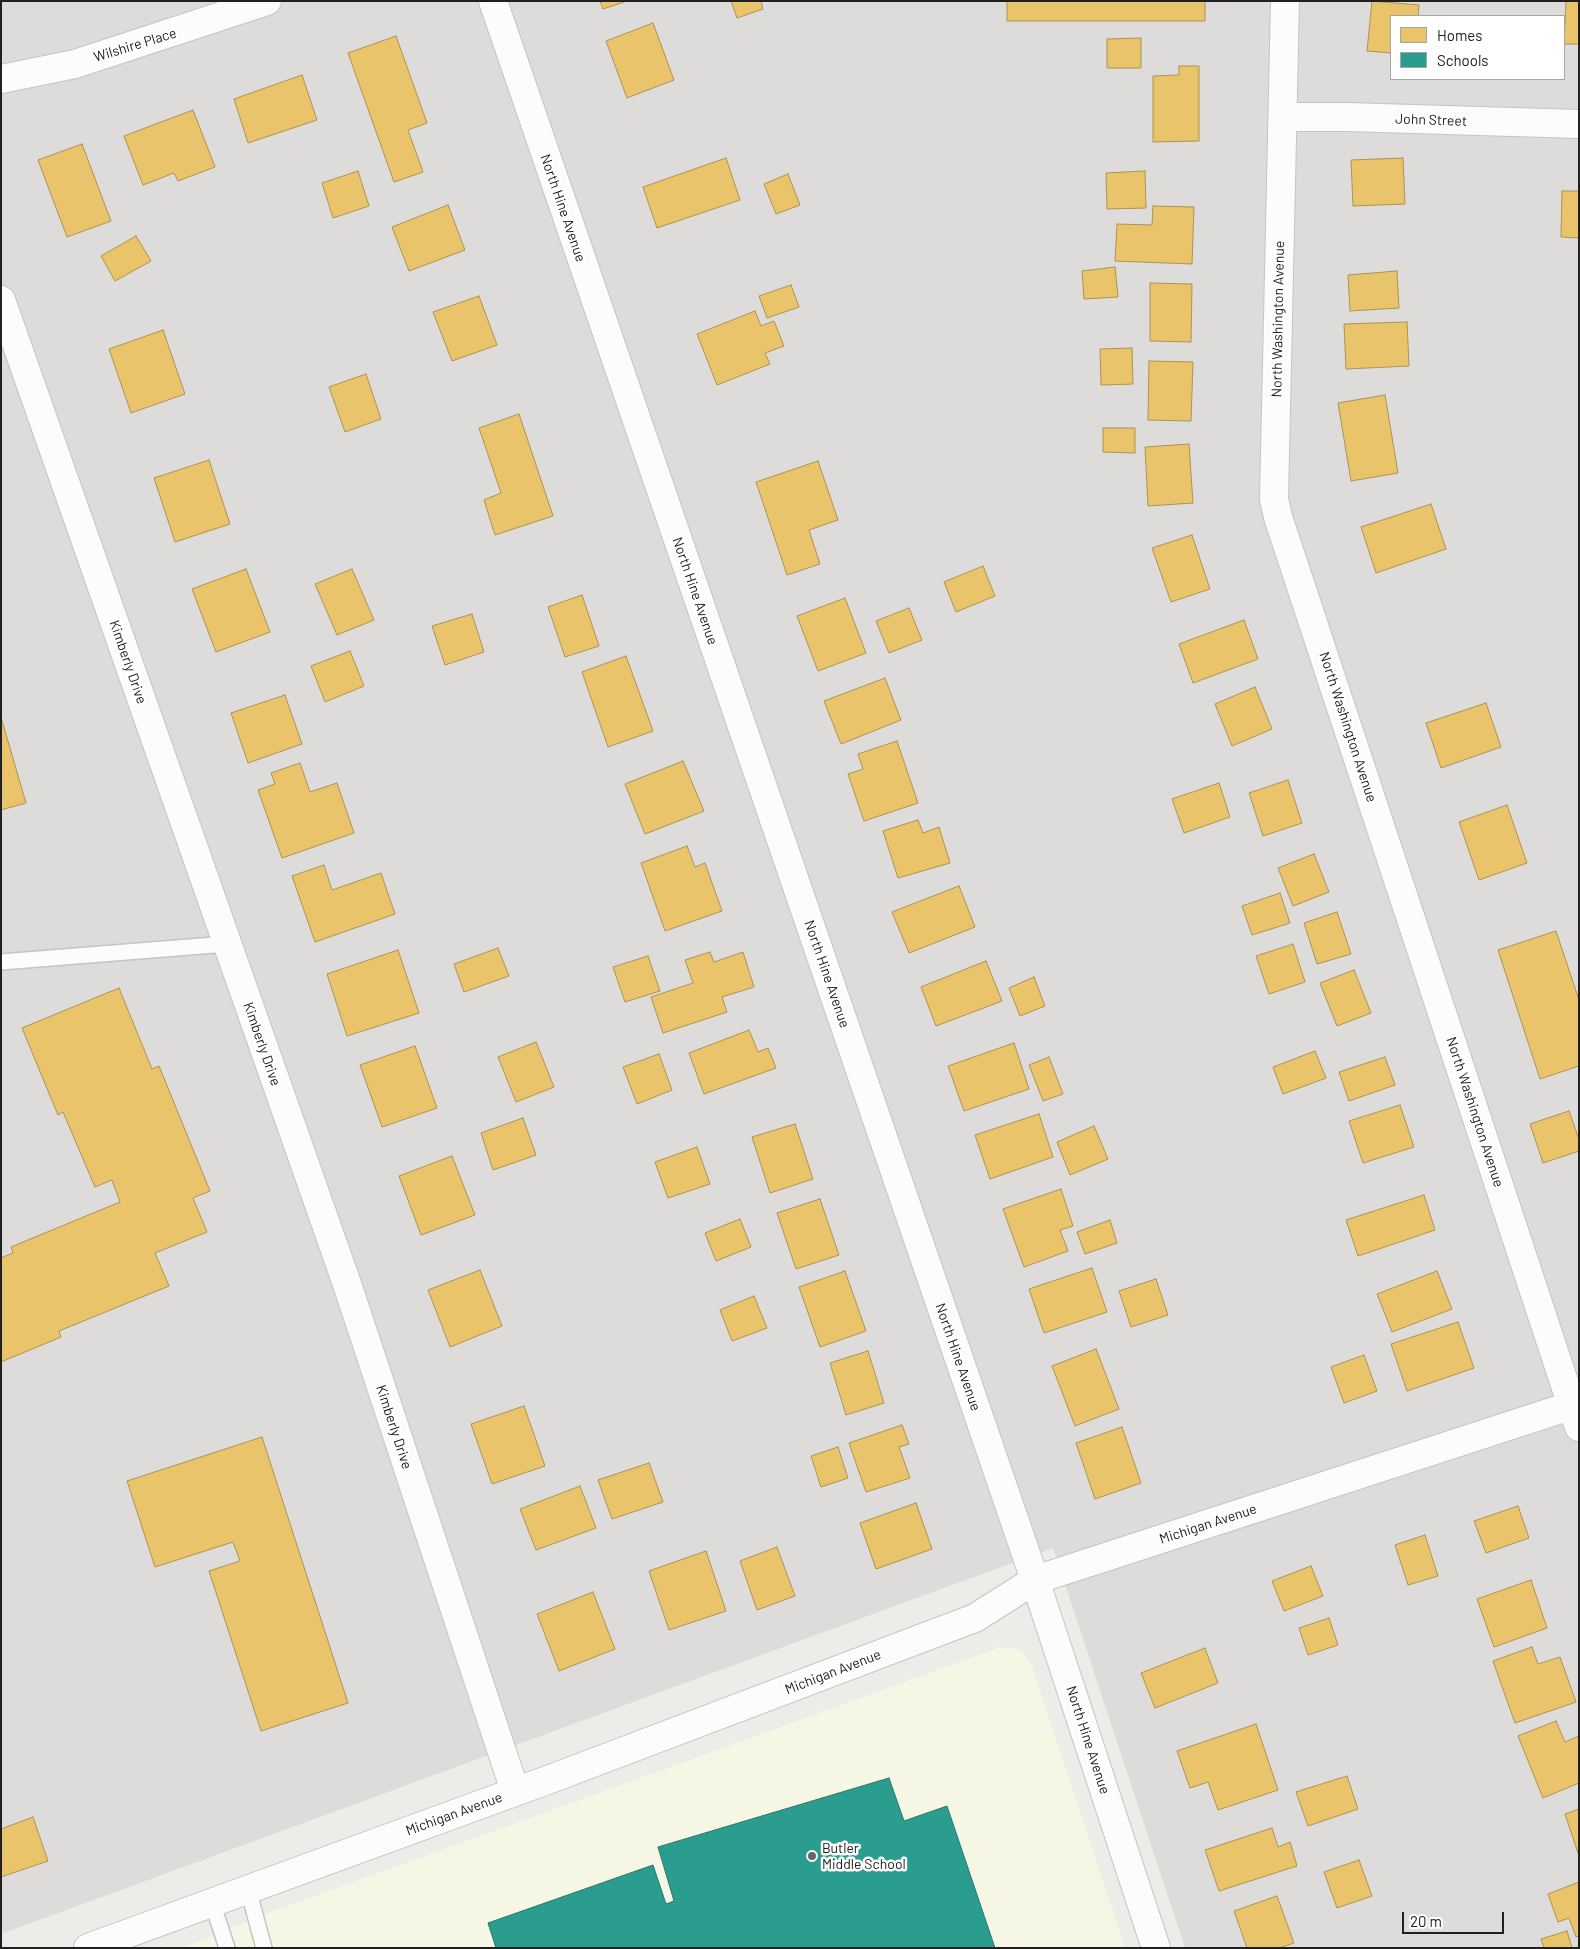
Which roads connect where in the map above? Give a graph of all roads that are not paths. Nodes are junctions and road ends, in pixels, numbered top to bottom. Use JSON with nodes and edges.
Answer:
{"nodes":[{"id":1,"x":267,"y":1,"type":"edge"},
{"id":2,"x":493,"y":1,"type":"edge"},
{"id":3,"x":1285,"y":1,"type":"edge"},
{"id":4,"x":1,"y":79,"type":"edge"},
{"id":5,"x":1282,"y":118,"type":"junction"},
{"id":6,"x":1579,"y":124,"type":"edge"},
{"id":7,"x":1,"y":300,"type":"edge"},
{"id":8,"x":227,"y":944,"type":"junction"},
{"id":9,"x":1,"y":962,"type":"edge"},
{"id":10,"x":1576,"y":1412,"type":"edge"},
{"id":11,"x":1035,"y":1580,"type":"junction"},
{"id":12,"x":515,"y":1792,"type":"junction"},
{"id":13,"x":248,"y":1889,"type":"junction"},
{"id":14,"x":212,"y":1902,"type":"junction"},
{"id":15,"x":88,"y":1948,"type":"edge"},
{"id":16,"x":227,"y":1948,"type":"edge"},
{"id":17,"x":264,"y":1948,"type":"edge"},
{"id":18,"x":1156,"y":1948,"type":"edge"}],
"edges":[{"from":1,"to":4,"type":"street","name":"Wilshire Place"},
{"from":2,"to":11,"type":"street","name":"North Hine Avenue"},
{"from":3,"to":5,"type":"street","name":"North Washington Avenue"},
{"from":5,"to":6,"type":"street","name":"John Street"},
{"from":5,"to":10,"type":"street","name":"North Washington Avenue"},
{"from":7,"to":8,"type":"street","name":"Kimberly Drive"},
{"from":8,"to":9,"type":"lane"},
{"from":8,"to":12,"type":"street","name":"Kimberly Drive"},
{"from":10,"to":11,"type":"street","name":"Michigan Avenue"},
{"from":11,"to":12,"type":"street","name":"Michigan Avenue"},
{"from":11,"to":18,"type":"street","name":"North Hine Avenue"},
{"from":12,"to":13,"type":"street","name":"Michigan Avenue"},
{"from":13,"to":14,"type":"street","name":"Michigan Avenue"},
{"from":13,"to":17,"type":"lane"},
{"from":14,"to":15,"type":"street","name":"Michigan Avenue"},
{"from":14,"to":16,"type":"lane"}]}
